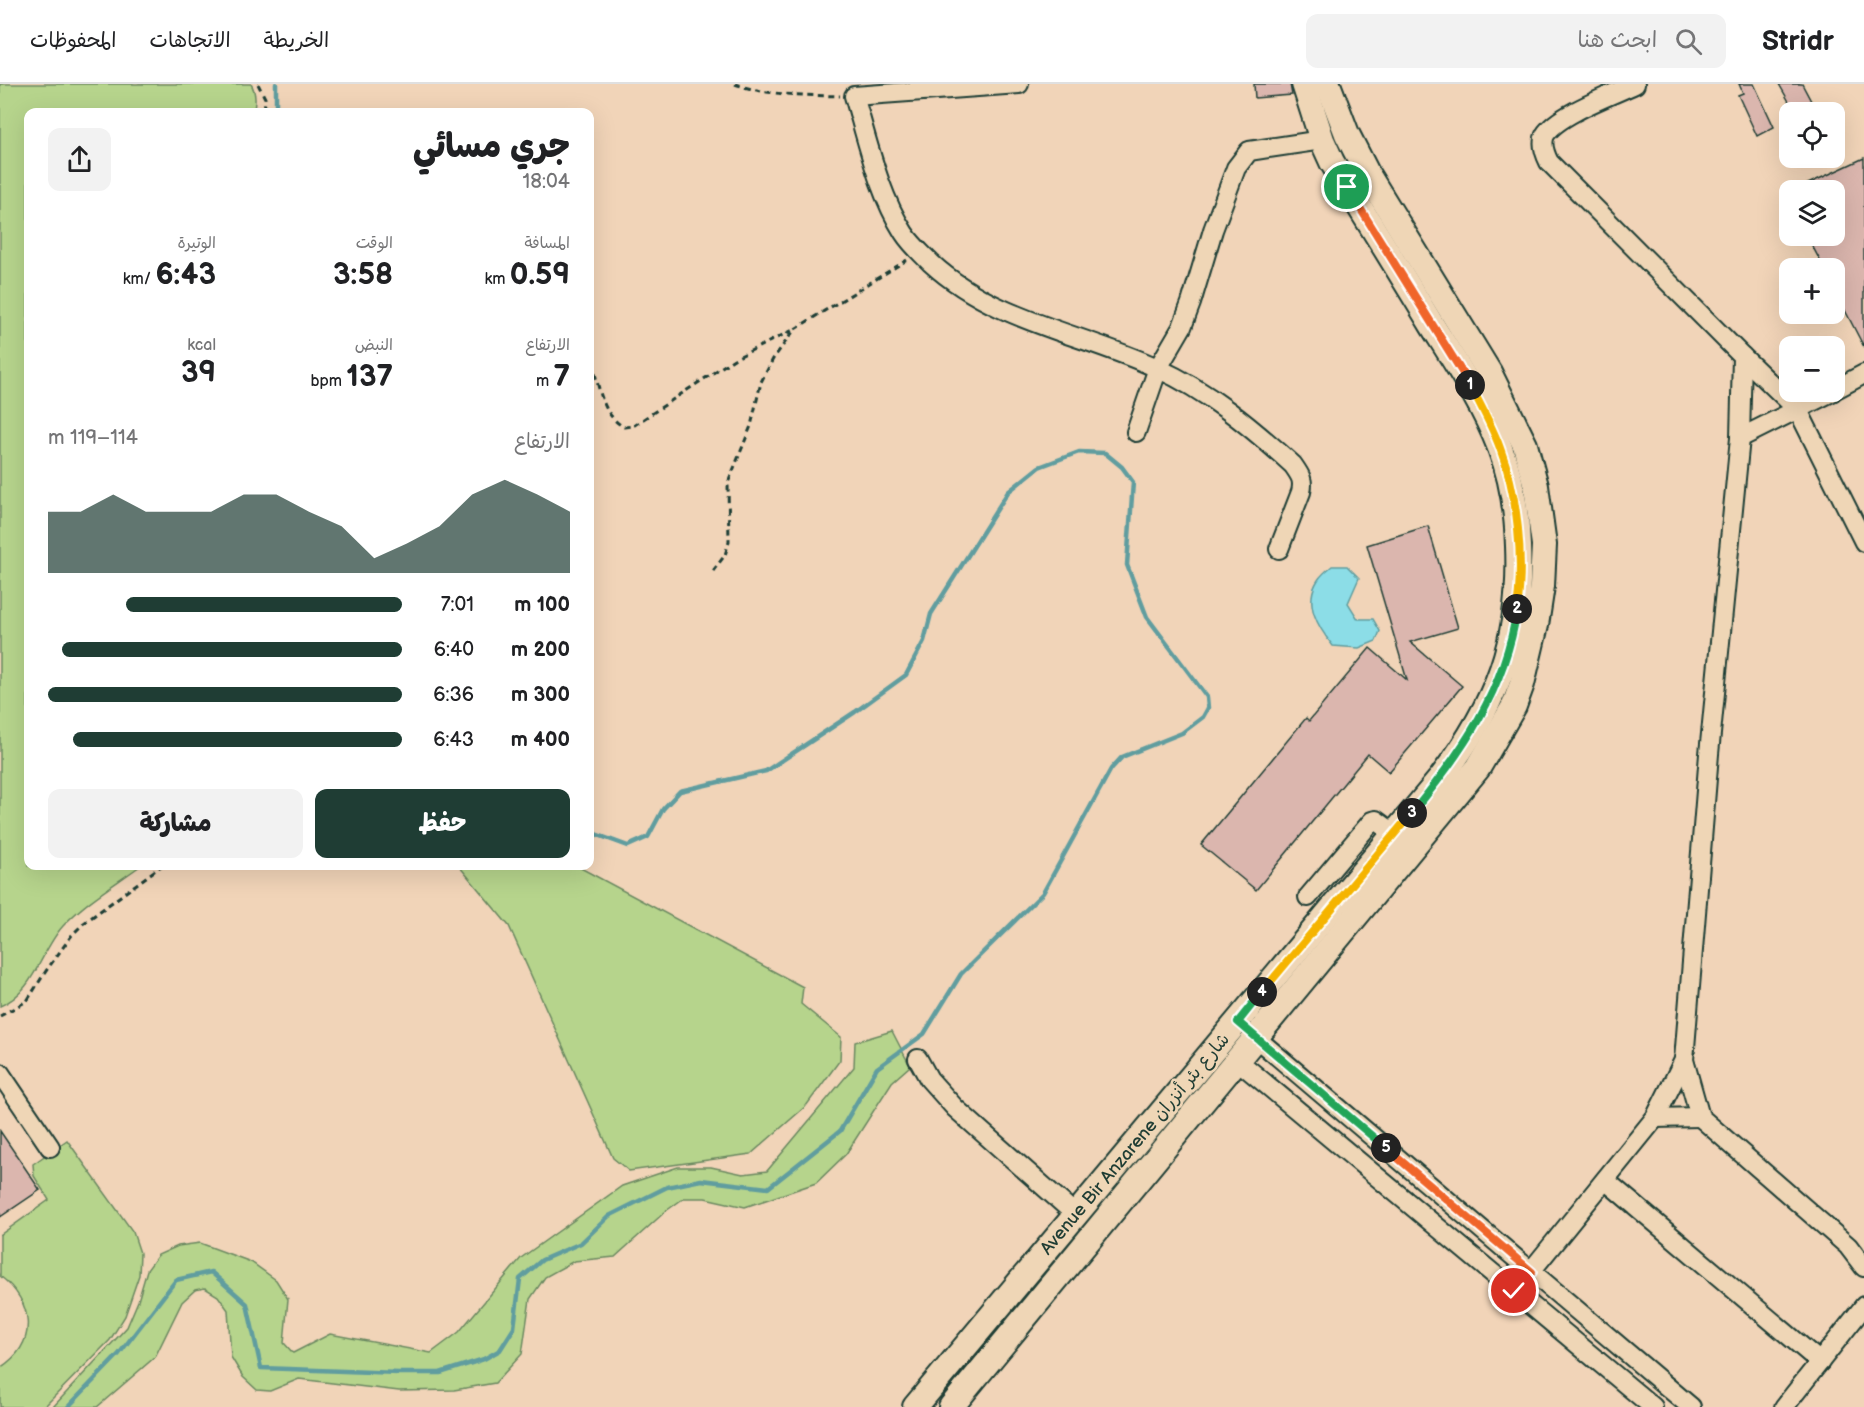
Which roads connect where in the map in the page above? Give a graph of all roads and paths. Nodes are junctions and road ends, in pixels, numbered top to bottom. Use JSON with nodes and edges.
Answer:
{"nodes":[{"id":1,"x":258,"y":84,"type":"edge"},
{"id":2,"x":735,"y":84,"type":"edge"},
{"id":3,"x":1019,"y":84,"type":"edge"},
{"id":4,"x":1304,"y":84,"type":"edge"},
{"id":5,"x":1328,"y":84,"type":"edge"},
{"id":6,"x":1635,"y":84,"type":"edge"},
{"id":7,"x":854,"y":96,"type":"junction"},
{"id":8,"x":264,"y":108,"type":"edge"},
{"id":9,"x":1322,"y":140,"type":"junction"},
{"id":10,"x":919,"y":252,"type":"junction"},
{"id":11,"x":795,"y":329,"type":"junction"},
{"id":12,"x":1742,"y":356,"type":"junction"},
{"id":13,"x":1158,"y":368,"type":"junction"},
{"id":14,"x":594,"y":370,"type":"edge"},
{"id":15,"x":1864,"y":374,"type":"edge"},
{"id":16,"x":1845,"y":384,"type":"edge"},
{"id":17,"x":1813,"y":402,"type":"edge"},
{"id":18,"x":1798,"y":410,"type":"junction"},
{"id":19,"x":1136,"y":432,"type":"dead end"},
{"id":20,"x":1740,"y":438,"type":"junction"},
{"id":21,"x":1864,"y":542,"type":"edge"},
{"id":22,"x":1279,"y":549,"type":"dead end"},
{"id":23,"x":713,"y":571,"type":"dead end"},
{"id":24,"x":1395,"y":834,"type":"junction"},
{"id":25,"x":155,"y":870,"type":"edge"},
{"id":26,"x":1308,"y":897,"type":"dead end"},
{"id":27,"x":0,"y":1016,"type":"edge"},
{"id":28,"x":1238,"y":1022,"type":"junction"},
{"id":29,"x":1256,"y":1038,"type":"junction"},
{"id":30,"x":1219,"y":1044,"type":"junction"},
{"id":31,"x":918,"y":1059,"type":"dead end"},
{"id":32,"x":1237,"y":1060,"type":"junction"},
{"id":33,"x":1684,"y":1060,"type":"junction"},
{"id":34,"x":0,"y":1074,"type":"edge"},
{"id":35,"x":1700,"y":1117,"type":"junction"},
{"id":36,"x":1655,"y":1118,"type":"junction"},
{"id":37,"x":50,"y":1147,"type":"dead end"},
{"id":38,"x":1605,"y":1180,"type":"junction"},
{"id":39,"x":1076,"y":1215,"type":"junction"},
{"id":40,"x":1864,"y":1266,"type":"edge"},
{"id":41,"x":1532,"y":1272,"type":"junction"},
{"id":42,"x":1514,"y":1291,"type":"junction"},
{"id":43,"x":1864,"y":1306,"type":"edge"},
{"id":44,"x":1820,"y":1362,"type":"junction"},
{"id":45,"x":915,"y":1407,"type":"edge"},
{"id":46,"x":951,"y":1407,"type":"edge"},
{"id":47,"x":1653,"y":1407,"type":"edge"},
{"id":48,"x":1691,"y":1407,"type":"edge"},
{"id":49,"x":1784,"y":1407,"type":"edge"}],
"edges":[{"from":1,"to":8,"type":"path"},
{"from":2,"to":7,"type":"path"},
{"from":3,"to":7,"type":"street"},
{"from":4,"to":9,"type":"main road","name":"Avenue Bir Anzarene شارع بئر أنزران"},
{"from":5,"to":29,"type":"main road","name":"Avenue Bir Anzarene شارع بئر أنزران"},
{"from":6,"to":12,"type":"street"},
{"from":7,"to":10,"type":"street"},
{"from":9,"to":13,"type":"street"},
{"from":9,"to":24,"type":"main road","name":"Avenue Bir Anzarene شارع بئر أنزران"},
{"from":10,"to":11,"type":"path"},
{"from":10,"to":13,"type":"street"},
{"from":11,"to":14,"type":"path"},
{"from":11,"to":23,"type":"path"},
{"from":12,"to":18,"type":"street"},
{"from":12,"to":20,"type":"street"},
{"from":13,"to":19,"type":"street"},
{"from":13,"to":22,"type":"street"},
{"from":15,"to":16,"type":"street"},
{"from":17,"to":18,"type":"street"},
{"from":18,"to":20,"type":"street"},
{"from":18,"to":21,"type":"street"},
{"from":20,"to":33,"type":"street"},
{"from":24,"to":26,"type":"street"},
{"from":24,"to":28,"type":"main road","name":"Avenue Bir Anzarene شارع بئر أنزران"},
{"from":25,"to":27,"type":"path"},
{"from":28,"to":29,"type":"main road"},
{"from":28,"to":30,"type":"main road","name":"Avenue Bir Anzarene شارع بئر أنزران"},
{"from":29,"to":32,"type":"main road","name":"Avenue Bir Anzarene شارع بئر أنزران"},
{"from":29,"to":41,"type":"street"},
{"from":30,"to":32,"type":"main road"},
{"from":30,"to":39,"type":"main road","name":"Avenue Bir Anzarene شارع بئر أنزران"},
{"from":31,"to":39,"type":"street"},
{"from":32,"to":42,"type":"street"},
{"from":32,"to":46,"type":"main road","name":"Avenue Bir Anzarene شارع بئر أنزران"},
{"from":33,"to":35,"type":"street"},
{"from":33,"to":36,"type":"street"},
{"from":34,"to":37,"type":"street"},
{"from":35,"to":36,"type":"street"},
{"from":35,"to":40,"type":"street"},
{"from":36,"to":38,"type":"street"},
{"from":38,"to":41,"type":"street"},
{"from":38,"to":44,"type":"street"},
{"from":39,"to":45,"type":"main road","name":"Avenue Bir Anzarene شارع بئر أنزران"},
{"from":41,"to":42,"type":"street"},
{"from":41,"to":48,"type":"street"},
{"from":42,"to":47,"type":"street"},
{"from":43,"to":44,"type":"street"},
{"from":44,"to":49,"type":"street"}]}
